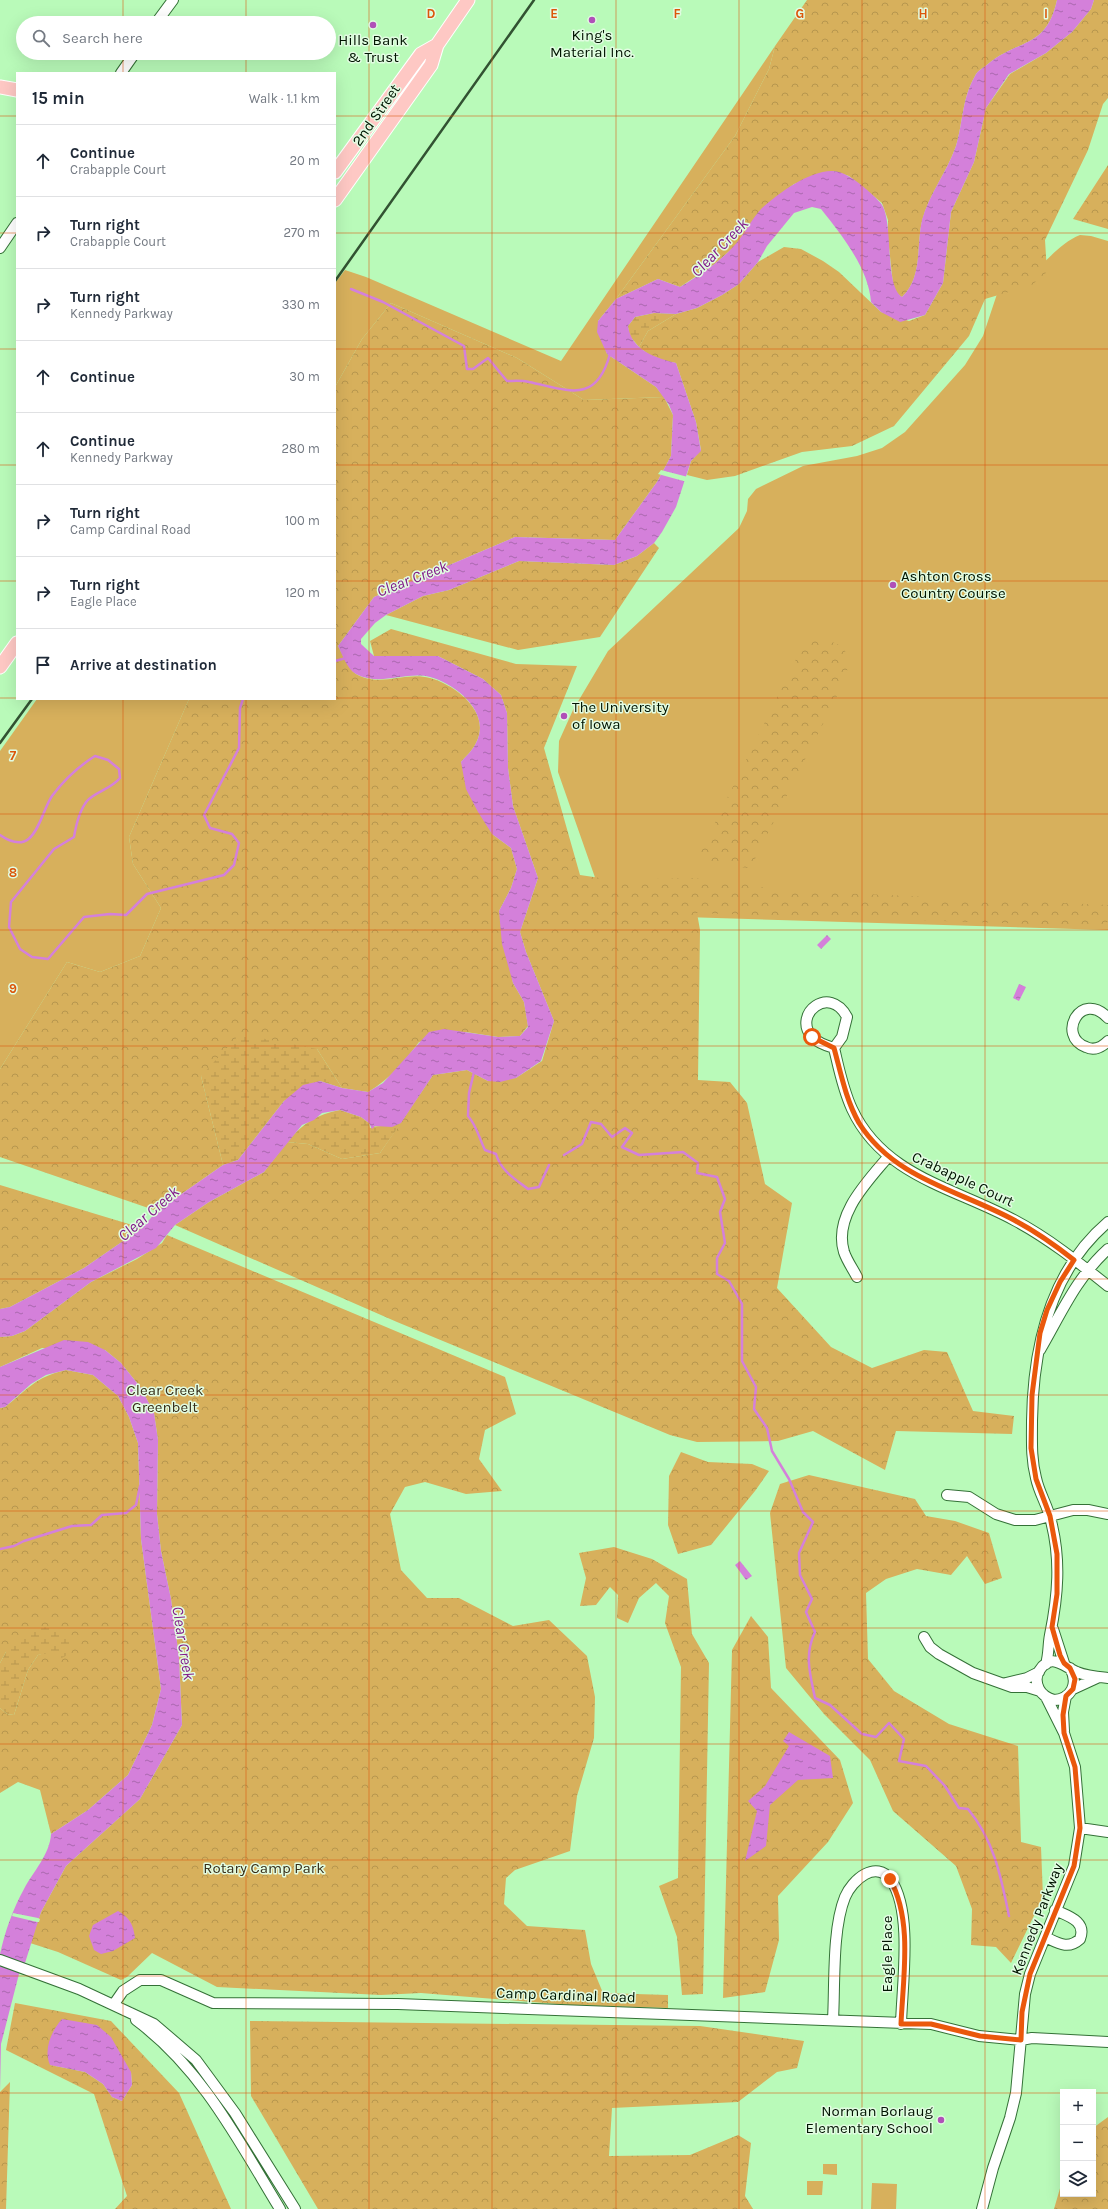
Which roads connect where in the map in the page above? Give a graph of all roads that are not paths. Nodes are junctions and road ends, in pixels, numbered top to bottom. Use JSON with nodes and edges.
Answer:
{"nodes":[{"id":1,"x":173,"y":0,"type":"edge"},
{"id":2,"x":468,"y":0,"type":"edge"},
{"id":3,"x":161,"y":16,"type":"edge"},
{"id":4,"x":437,"y":45,"type":"junction"},
{"id":5,"x":130,"y":60,"type":"edge"},
{"id":6,"x":122,"y":72,"type":"edge"},
{"id":7,"x":16,"y":85,"type":"edge"},
{"id":8,"x":0,"y":86,"type":"edge"},
{"id":9,"x":16,"y":90,"type":"edge"},
{"id":10,"x":336,"y":171,"type":"edge"},
{"id":11,"x":336,"y":199,"type":"edge"},
{"id":12,"x":16,"y":224,"type":"edge"},
{"id":13,"x":0,"y":248,"type":"edge"},
{"id":14,"x":16,"y":644,"type":"edge"},
{"id":15,"x":0,"y":667,"type":"edge"},
{"id":16,"x":1108,"y":1018,"type":"edge"},
{"id":17,"x":1108,"y":1040,"type":"edge"},
{"id":18,"x":834,"y":1048,"type":"junction"},
{"id":19,"x":888,"y":1157,"type":"junction"},
{"id":20,"x":1108,"y":1222,"type":"edge"},
{"id":21,"x":1108,"y":1249,"type":"edge"},
{"id":22,"x":1074,"y":1260,"type":"junction"},
{"id":23,"x":1088,"y":1270,"type":"junction"},
{"id":24,"x":857,"y":1277,"type":"dead end"},
{"id":25,"x":1108,"y":1286,"type":"edge"},
{"id":26,"x":1038,"y":1354,"type":"junction"},
{"id":27,"x":947,"y":1495,"type":"dead end"},
{"id":28,"x":1108,"y":1514,"type":"edge"},
{"id":29,"x":1050,"y":1516,"type":"junction"},
{"id":30,"x":1052,"y":1627,"type":"junction"},
{"id":31,"x":924,"y":1637,"type":"dead end"},
{"id":32,"x":1046,"y":1664,"type":"junction"},
{"id":33,"x":1067,"y":1666,"type":"junction"},
{"id":34,"x":1039,"y":1672,"type":"junction"},
{"id":35,"x":1104,"y":1677,"type":"edge"},
{"id":36,"x":1006,"y":1683,"type":"junction"},
{"id":37,"x":1070,"y":1693,"type":"junction"},
{"id":38,"x":1043,"y":1694,"type":"junction"},
{"id":39,"x":1064,"y":1733,"type":"junction"},
{"id":40,"x":1080,"y":1828,"type":"junction"},
{"id":41,"x":1108,"y":1832,"type":"edge"},
{"id":42,"x":1055,"y":1910,"type":"junction"},
{"id":43,"x":1045,"y":1937,"type":"junction"},
{"id":44,"x":0,"y":1960,"type":"edge"},
{"id":45,"x":114,"y":2004,"type":"junction"},
{"id":46,"x":833,"y":2020,"type":"junction"},
{"id":47,"x":901,"y":2024,"type":"junction"},
{"id":48,"x":1021,"y":2040,"type":"junction"},
{"id":49,"x":1108,"y":2042,"type":"edge"},
{"id":50,"x":280,"y":2209,"type":"edge"},
{"id":51,"x":295,"y":2209,"type":"edge"},
{"id":52,"x":982,"y":2209,"type":"edge"}],
"edges":[{"from":1,"to":3,"type":"street"},
{"from":2,"to":4,"type":"main road","name":"2nd Street"},
{"from":4,"to":10,"type":"main road","name":"2nd Street"},
{"from":4,"to":11,"type":"main road","name":"2nd Street"},
{"from":5,"to":6,"type":"street"},
{"from":7,"to":8,"type":"main road"},
{"from":8,"to":9,"type":"main road"},
{"from":12,"to":13,"type":"street"},
{"from":14,"to":15,"type":"main road"},
{"from":16,"to":17,"type":"street"},
{"from":18,"to":18,"type":"street"},
{"from":18,"to":19,"type":"street","name":"Crabapple Court"},
{"from":19,"to":22,"type":"street","name":"Crabapple Court"},
{"from":19,"to":24,"type":"street"},
{"from":20,"to":22,"type":"street"},
{"from":21,"to":23,"type":"street"},
{"from":22,"to":23,"type":"street","name":"Crabapple Court"},
{"from":22,"to":26,"type":"street"},
{"from":23,"to":25,"type":"street","name":"Crabapple Court"},
{"from":23,"to":26,"type":"street"},
{"from":26,"to":29,"type":"street"},
{"from":27,"to":29,"type":"street"},
{"from":28,"to":29,"type":"street"},
{"from":29,"to":30,"type":"street"},
{"from":30,"to":32,"type":"street"},
{"from":30,"to":33,"type":"street"},
{"from":31,"to":36,"type":"street"},
{"from":32,"to":33,"type":"street"},
{"from":32,"to":34,"type":"street"},
{"from":33,"to":35,"type":"street"},
{"from":33,"to":37,"type":"street"},
{"from":34,"to":36,"type":"street"},
{"from":34,"to":38,"type":"street"},
{"from":35,"to":37,"type":"street"},
{"from":36,"to":38,"type":"street"},
{"from":37,"to":38,"type":"street"},
{"from":37,"to":39,"type":"street","name":"Kennedy Parkway"},
{"from":38,"to":39,"type":"street","name":"Kennedy Parkway"},
{"from":39,"to":40,"type":"street","name":"Kennedy Parkway"},
{"from":40,"to":41,"type":"street"},
{"from":40,"to":42,"type":"street","name":"Kennedy Parkway"},
{"from":42,"to":43,"type":"street","name":"Kennedy Parkway"},
{"from":42,"to":43,"type":"street"},
{"from":43,"to":48,"type":"street","name":"Kennedy Parkway"},
{"from":44,"to":45,"type":"street"},
{"from":45,"to":46,"type":"street","name":"Camp Cardinal Road"},
{"from":45,"to":50,"type":"street"},
{"from":45,"to":51,"type":"street"},
{"from":46,"to":47,"type":"street","name":"Camp Cardinal Road"},
{"from":46,"to":47,"type":"street","name":"Eagle Place"},
{"from":47,"to":48,"type":"street","name":"Camp Cardinal Road"},
{"from":48,"to":49,"type":"street","name":"Camp Cardinal Road"},
{"from":48,"to":52,"type":"street","name":"Kennedy Parkway"}]}
